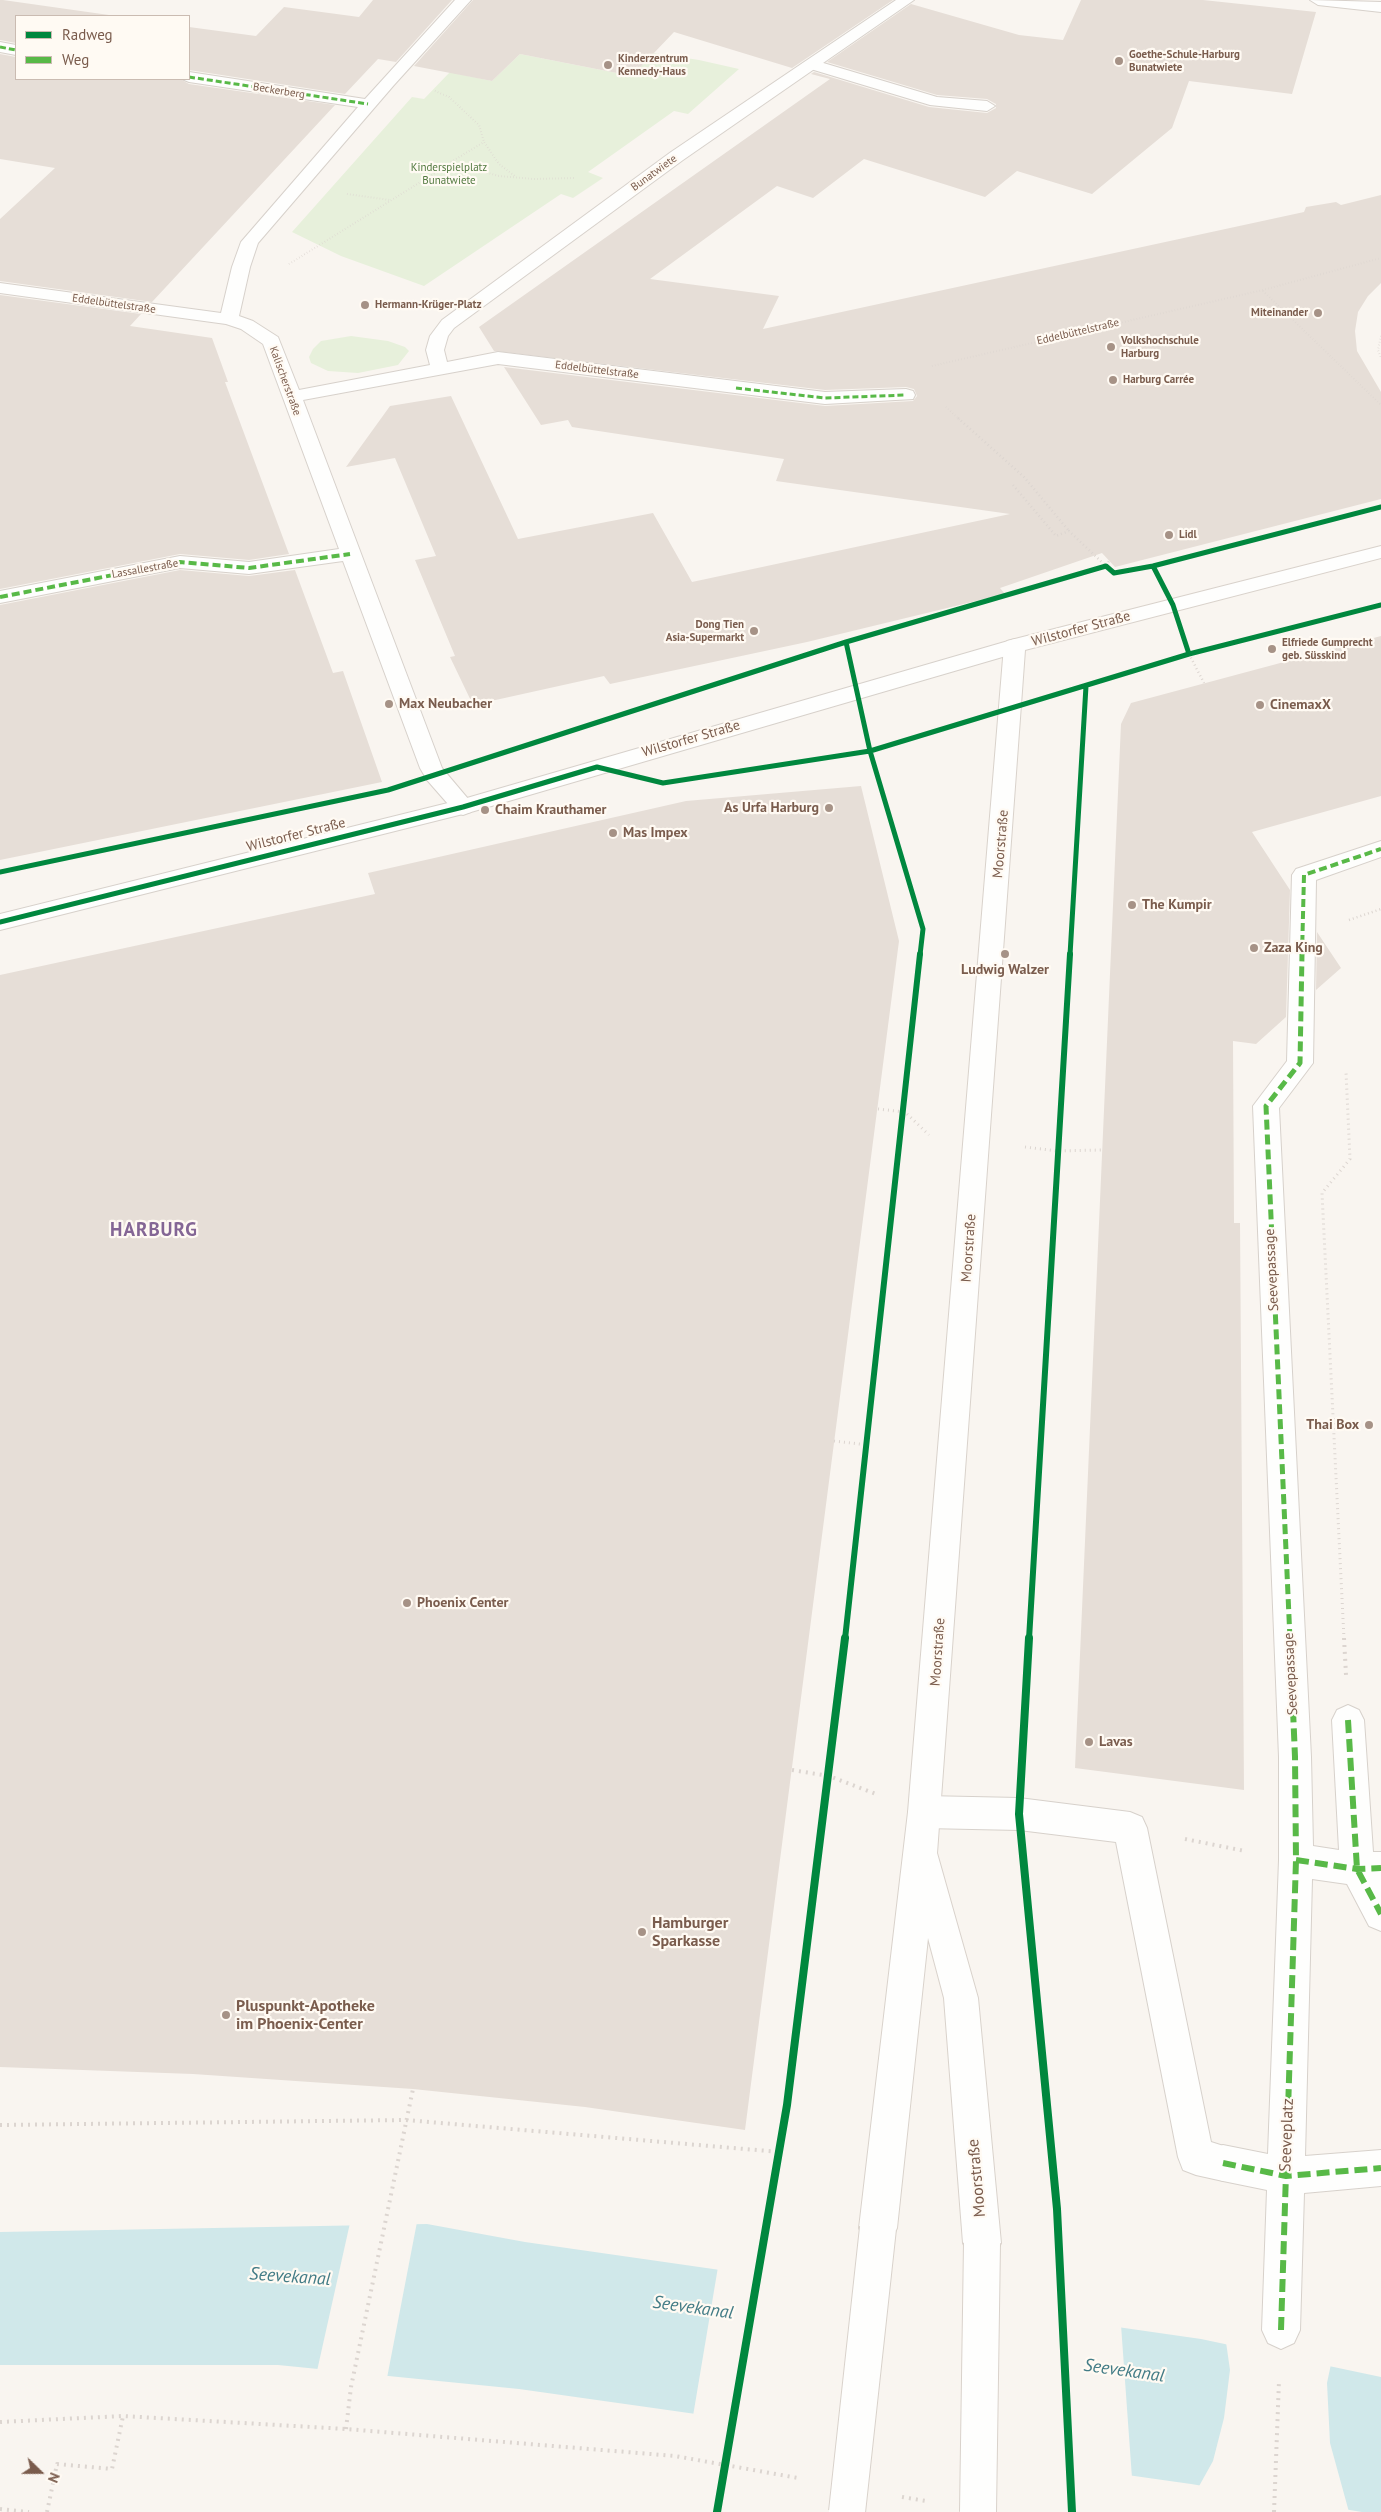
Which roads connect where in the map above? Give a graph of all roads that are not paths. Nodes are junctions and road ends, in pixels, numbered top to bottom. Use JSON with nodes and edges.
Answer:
{"nodes":[{"id":1,"x":463,"y":0,"type":"edge"},
{"id":2,"x":906,"y":0,"type":"edge"},
{"id":3,"x":1318,"y":0,"type":"edge"},
{"id":4,"x":1381,"y":7,"type":"edge"},
{"id":5,"x":0,"y":47,"type":"edge"},
{"id":6,"x":15,"y":50,"type":"edge"},
{"id":7,"x":810,"y":64,"type":"junction"},
{"id":8,"x":190,"y":76,"type":"edge"},
{"id":9,"x":368,"y":104,"type":"junction"},
{"id":10,"x":987,"y":106,"type":"dead end"},
{"id":11,"x":0,"y":288,"type":"edge"},
{"id":12,"x":229,"y":319,"type":"junction"},
{"id":13,"x":440,"y":369,"type":"junction"},
{"id":14,"x":906,"y":395,"type":"road end"},
{"id":15,"x":290,"y":397,"type":"junction"},
{"id":16,"x":1381,"y":552,"type":"edge"},
{"id":17,"x":350,"y":554,"type":"junction"},
{"id":18,"x":0,"y":597,"type":"edge"},
{"id":19,"x":1015,"y":646,"type":"junction"},
{"id":20,"x":463,"y":806,"type":"junction"},
{"id":21,"x":1381,"y":849,"type":"edge"},
{"id":22,"x":0,"y":922,"type":"edge"},
{"id":23,"x":1348,"y":1720,"type":"road end"},
{"id":24,"x":1295,"y":1757,"type":"joint"},
{"id":25,"x":925,"y":1812,"type":"junction"},
{"id":26,"x":922,"y":1850,"type":"junction"},
{"id":27,"x":1296,"y":1860,"type":"junction"},
{"id":28,"x":1369,"y":1869,"type":"edge"},
{"id":29,"x":1381,"y":1914,"type":"edge"},
{"id":30,"x":1381,"y":2168,"type":"edge"},
{"id":31,"x":1286,"y":2176,"type":"junction"},
{"id":32,"x":1281,"y":2330,"type":"road end"},
{"id":33,"x":847,"y":2512,"type":"edge"},
{"id":34,"x":978,"y":2512,"type":"edge"}],
"edges":[{"from":1,"to":9,"type":"street"},
{"from":2,"to":7,"type":"street","name":"Bunatwiete"},
{"from":3,"to":4,"type":"street"},
{"from":5,"to":6,"type":"street"},
{"from":7,"to":10,"type":"street"},
{"from":7,"to":13,"type":"street","name":"Bunatwiete"},
{"from":8,"to":9,"type":"street","name":"Beckerberg"},
{"from":9,"to":12,"type":"street"},
{"from":11,"to":12,"type":"street","name":"Eddelbüttelstraße"},
{"from":12,"to":15,"type":"street","name":"Kalischerstraße"},
{"from":13,"to":14,"type":"street","name":"Eddelbüttelstraße"},
{"from":13,"to":15,"type":"street","name":"Eddelbüttelstraße"},
{"from":15,"to":17,"type":"street","name":"Kalischerstraße"},
{"from":16,"to":19,"type":"street","name":"Wilstorfer Straße"},
{"from":17,"to":18,"type":"street","name":"Lassallestraße"},
{"from":17,"to":20,"type":"street","name":"Kalischerstraße"},
{"from":19,"to":20,"type":"street","name":"Wilstorfer Straße"},
{"from":19,"to":25,"type":"street","name":"Moorstraße"},
{"from":20,"to":22,"type":"street","name":"Wilstorfer Straße"},
{"from":21,"to":24,"type":"street","name":"Seevepassage"},
{"from":23,"to":28,"type":"street"},
{"from":24,"to":27,"type":"street","name":"Seeveplatz"},
{"from":25,"to":26,"type":"street","name":"Moorstraße"},
{"from":25,"to":31,"type":"street"},
{"from":26,"to":33,"type":"street","name":"Moorstraße","bridge":true},
{"from":26,"to":34,"type":"street","name":"Moorstraße","bridge":true},
{"from":27,"to":28,"type":"street"},
{"from":27,"to":31,"type":"street","name":"Seeveplatz"},
{"from":28,"to":29,"type":"street"},
{"from":30,"to":31,"type":"street"},
{"from":31,"to":32,"type":"street","name":"Seeveplatz"}]}
